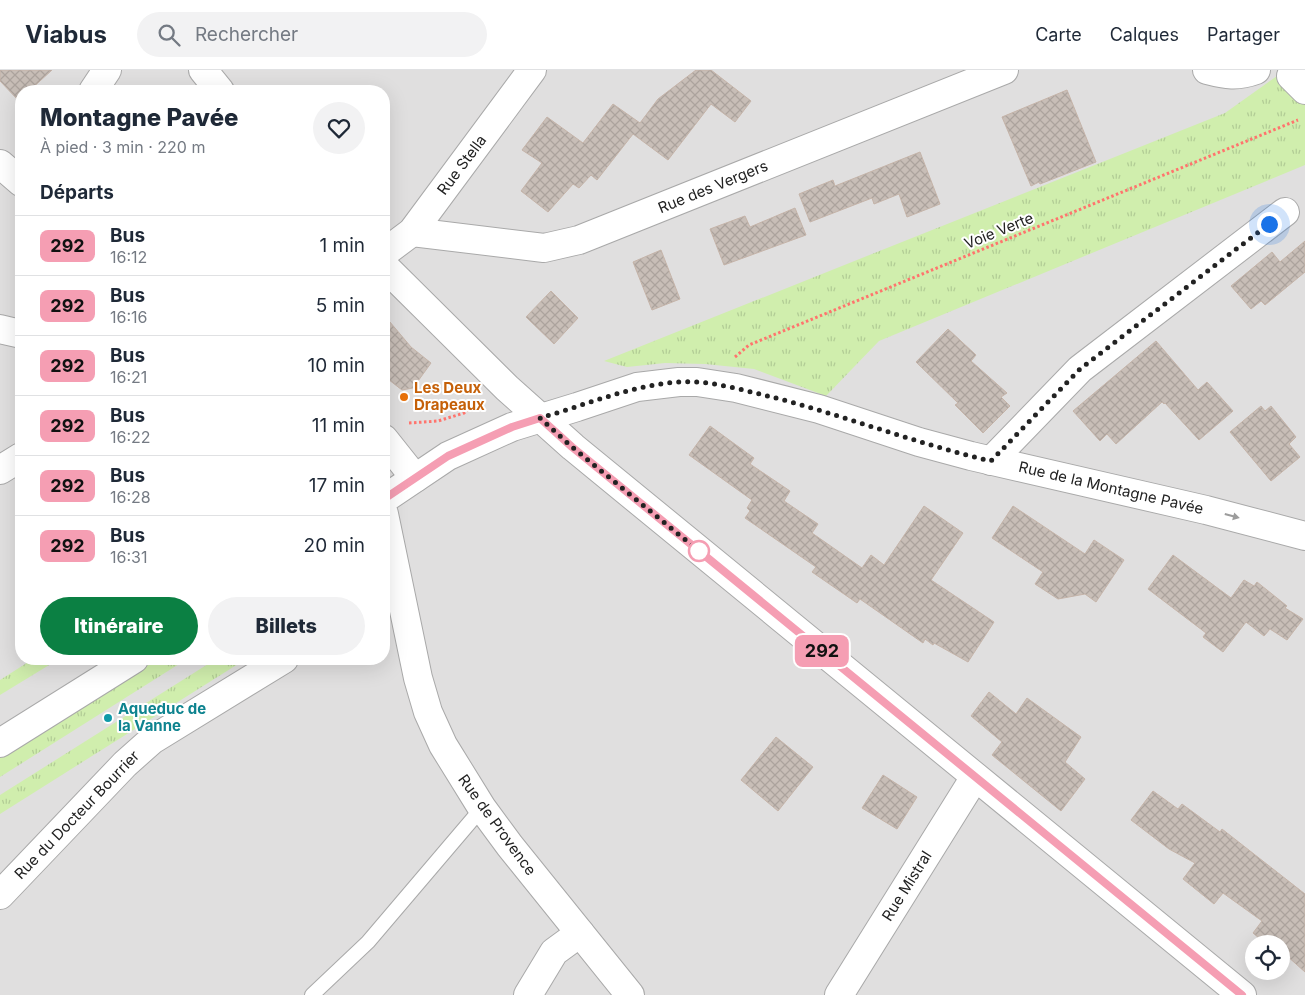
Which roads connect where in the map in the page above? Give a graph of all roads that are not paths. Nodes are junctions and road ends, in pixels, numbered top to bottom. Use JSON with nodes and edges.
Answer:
{"nodes":[{"id":1,"x":107,"y":70,"type":"edge"},
{"id":2,"x":203,"y":70,"type":"edge"},
{"id":3,"x":532,"y":70,"type":"edge"},
{"id":4,"x":1004,"y":70,"type":"edge"},
{"id":5,"x":1207,"y":70,"type":"edge"},
{"id":6,"x":1256,"y":70,"type":"edge"},
{"id":7,"x":97,"y":85,"type":"edge"},
{"id":8,"x":215,"y":85,"type":"edge"},
{"id":9,"x":0,"y":164,"type":"edge"},
{"id":10,"x":15,"y":177,"type":"edge"},
{"id":11,"x":1285,"y":212,"type":"dead end"},
{"id":12,"x":412,"y":232,"type":"junction"},
{"id":13,"x":390,"y":248,"type":"edge"},
{"id":14,"x":390,"y":272,"type":"edge"},
{"id":15,"x":0,"y":329,"type":"edge"},
{"id":16,"x":15,"y":333,"type":"edge"},
{"id":17,"x":540,"y":418,"type":"junction"},
{"id":18,"x":394,"y":431,"type":"edge"},
{"id":19,"x":15,"y":461,"type":"edge"},
{"id":20,"x":991,"y":461,"type":"junction"},
{"id":21,"x":0,"y":470,"type":"edge"},
{"id":22,"x":415,"y":478,"type":"junction"},
{"id":23,"x":390,"y":495,"type":"edge"},
{"id":24,"x":1305,"y":536,"type":"edge"},
{"id":25,"x":390,"y":575,"type":"edge"},
{"id":26,"x":392,"y":595,"type":"edge"},
{"id":27,"x":124,"y":665,"type":"edge"},
{"id":28,"x":274,"y":665,"type":"edge"},
{"id":29,"x":0,"y":743,"type":"edge"},
{"id":30,"x":975,"y":777,"type":"junction"},
{"id":31,"x":482,"y":808,"type":"junction"},
{"id":32,"x":0,"y":895,"type":"edge"},
{"id":33,"x":580,"y":933,"type":"junction"},
{"id":34,"x":312,"y":995,"type":"edge"},
{"id":35,"x":528,"y":995,"type":"edge"},
{"id":36,"x":630,"y":995,"type":"edge"},
{"id":37,"x":839,"y":995,"type":"edge"},
{"id":38,"x":1242,"y":995,"type":"edge"}],
"edges":[{"from":1,"to":7,"type":"street"},
{"from":2,"to":8,"type":"street"},
{"from":3,"to":12,"type":"street","name":"Rue Stella"},
{"from":4,"to":12,"type":"street","name":"Rue des Vergers"},
{"from":5,"to":6,"type":"street"},
{"from":9,"to":10,"type":"street"},
{"from":11,"to":20,"type":"street"},
{"from":12,"to":13,"type":"street","name":"Rue Stella"},
{"from":14,"to":17,"type":"street"},
{"from":15,"to":16,"type":"street"},
{"from":17,"to":20,"type":"street","name":"Rue de la Montagne Pavée"},
{"from":17,"to":22,"type":"street","name":"Rue de la Montagne Pavée"},
{"from":17,"to":30,"type":"street"},
{"from":18,"to":22,"type":"street"},
{"from":19,"to":21,"type":"street"},
{"from":20,"to":24,"type":"street","name":"Rue de la Montagne Pavée","one_way":true},
{"from":22,"to":23,"type":"street","name":"Rue de la Montagne Pavée"},
{"from":25,"to":26,"type":"street","name":"Rue de Provence"},
{"from":26,"to":31,"type":"street","name":"Rue de Provence"},
{"from":27,"to":29,"type":"street"},
{"from":28,"to":32,"type":"street","name":"Rue du Docteur Bourrier"},
{"from":30,"to":37,"type":"street","name":"Rue Mistral"},
{"from":30,"to":38,"type":"street"},
{"from":31,"to":33,"type":"street","name":"Rue de Provence"},
{"from":31,"to":34,"type":"lane"},
{"from":33,"to":35,"type":"street"},
{"from":33,"to":36,"type":"street","name":"Rue de Provence"}]}
